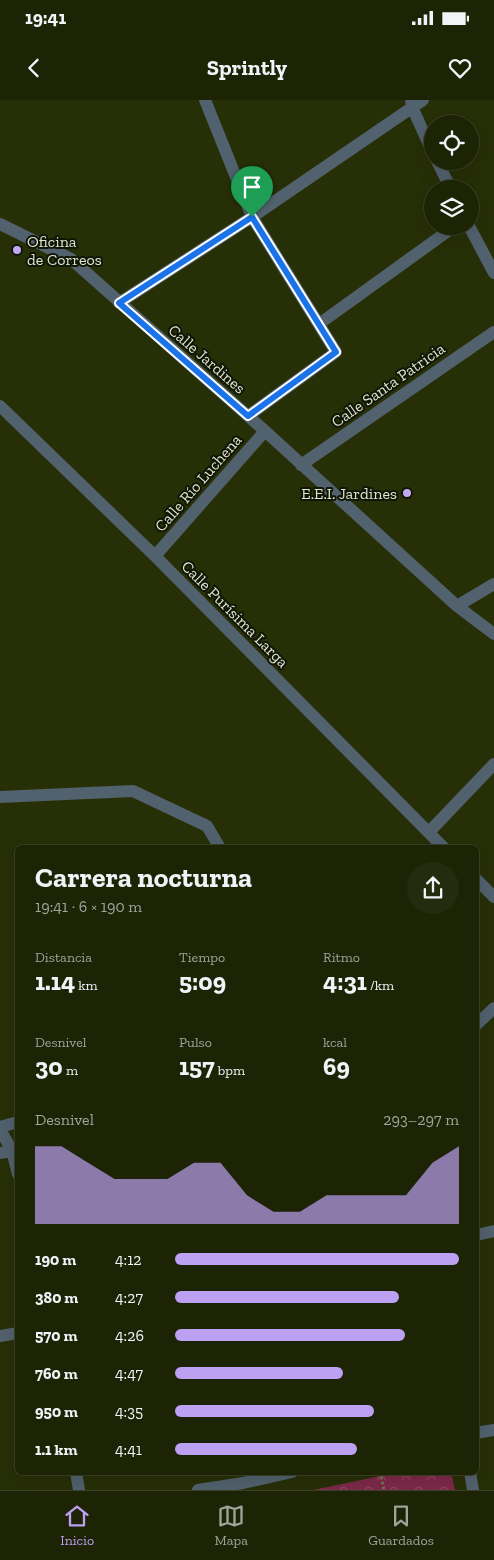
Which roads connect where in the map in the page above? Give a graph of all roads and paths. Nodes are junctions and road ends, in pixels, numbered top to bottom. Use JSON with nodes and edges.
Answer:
{"nodes":[{"id":1,"x":205,"y":100,"type":"edge"},
{"id":2,"x":415,"y":102,"type":"edge"},
{"id":3,"x":424,"y":128,"type":"edge"},
{"id":4,"x":252,"y":217,"type":"junction"},
{"id":5,"x":0,"y":224,"type":"edge"},
{"id":6,"x":443,"y":235,"type":"edge"},
{"id":7,"x":474,"y":235,"type":"edge"},
{"id":8,"x":494,"y":245,"type":"edge"},
{"id":9,"x":482,"y":251,"type":"junction"},
{"id":10,"x":494,"y":272,"type":"edge"},
{"id":11,"x":119,"y":303,"type":"junction"},
{"id":12,"x":319,"y":324,"type":"junction"},
{"id":13,"x":494,"y":332,"type":"edge"},
{"id":14,"x":0,"y":406,"type":"edge"},
{"id":15,"x":248,"y":416,"type":"junction"},
{"id":16,"x":265,"y":431,"type":"junction"},
{"id":17,"x":301,"y":464,"type":"junction"},
{"id":18,"x":155,"y":556,"type":"junction"},
{"id":19,"x":494,"y":584,"type":"edge"},
{"id":20,"x":457,"y":606,"type":"junction"},
{"id":21,"x":494,"y":634,"type":"edge"},
{"id":22,"x":494,"y":764,"type":"edge"},
{"id":23,"x":0,"y":798,"type":"edge"},
{"id":24,"x":429,"y":832,"type":"junction"},
{"id":25,"x":218,"y":845,"type":"edge"},
{"id":26,"x":441,"y":845,"type":"edge"},
{"id":27,"x":479,"y":882,"type":"edge"},
{"id":28,"x":494,"y":897,"type":"edge"},
{"id":29,"x":494,"y":1008,"type":"edge"},
{"id":30,"x":479,"y":1022,"type":"edge"},
{"id":31,"x":15,"y":1123,"type":"edge"},
{"id":32,"x":0,"y":1128,"type":"edge"},
{"id":33,"x":6,"y":1152,"type":"edge"},
{"id":34,"x":15,"y":1168,"type":"edge"},
{"id":35,"x":494,"y":1231,"type":"edge"},
{"id":36,"x":479,"y":1234,"type":"edge"},
{"id":37,"x":15,"y":1334,"type":"edge"},
{"id":38,"x":0,"y":1336,"type":"edge"},
{"id":39,"x":494,"y":1430,"type":"edge"},
{"id":40,"x":479,"y":1432,"type":"edge"},
{"id":41,"x":76,"y":1475,"type":"edge"},
{"id":42,"x":282,"y":1475,"type":"edge"},
{"id":43,"x":381,"y":1475,"type":"edge"},
{"id":44,"x":471,"y":1475,"type":"edge"},
{"id":45,"x":244,"y":1486,"type":"edge"},
{"id":46,"x":79,"y":1490,"type":"edge"},
{"id":47,"x":198,"y":1490,"type":"edge"},
{"id":48,"x":384,"y":1490,"type":"edge"},
{"id":49,"x":474,"y":1490,"type":"edge"}],
"edges":[{"from":1,"to":4,"type":"street"},
{"from":2,"to":3,"type":"street"},
{"from":2,"to":4,"type":"street"},
{"from":4,"to":11,"type":"street"},
{"from":4,"to":12,"type":"street"},
{"from":5,"to":11,"type":"street","name":"Calle Jardines"},
{"from":6,"to":12,"type":"street"},
{"from":7,"to":9,"type":"street"},
{"from":8,"to":9,"type":"street"},
{"from":9,"to":10,"type":"street"},
{"from":11,"to":15,"type":"street","name":"Calle Jardines"},
{"from":12,"to":15,"type":"street"},
{"from":13,"to":17,"type":"street","name":"Calle Santa Patricia"},
{"from":14,"to":18,"type":"street","name":"Calle Purísima Larga"},
{"from":15,"to":16,"type":"street","name":"Calle Jardines"},
{"from":16,"to":17,"type":"street","name":"Calle Jardines"},
{"from":16,"to":18,"type":"street","name":"Calle Río Luchena"},
{"from":17,"to":20,"type":"street","name":"Calle Jardines"},
{"from":18,"to":24,"type":"street","name":"Calle Purísima Larga"},
{"from":19,"to":20,"type":"street"},
{"from":20,"to":21,"type":"street","name":"Calle Jardines"},
{"from":22,"to":24,"type":"street"},
{"from":23,"to":25,"type":"street"},
{"from":24,"to":26,"type":"street","name":"Calle Purísima Larga"},
{"from":27,"to":28,"type":"street"},
{"from":29,"to":30,"type":"street"},
{"from":31,"to":32,"type":"street"},
{"from":32,"to":33,"type":"street"},
{"from":33,"to":34,"type":"street"},
{"from":35,"to":36,"type":"street"},
{"from":37,"to":38,"type":"street"},
{"from":39,"to":40,"type":"street"},
{"from":41,"to":46,"type":"street"},
{"from":42,"to":45,"type":"street"},
{"from":43,"to":48,"type":"path"},
{"from":44,"to":49,"type":"street"},
{"from":45,"to":47,"type":"street"}]}
